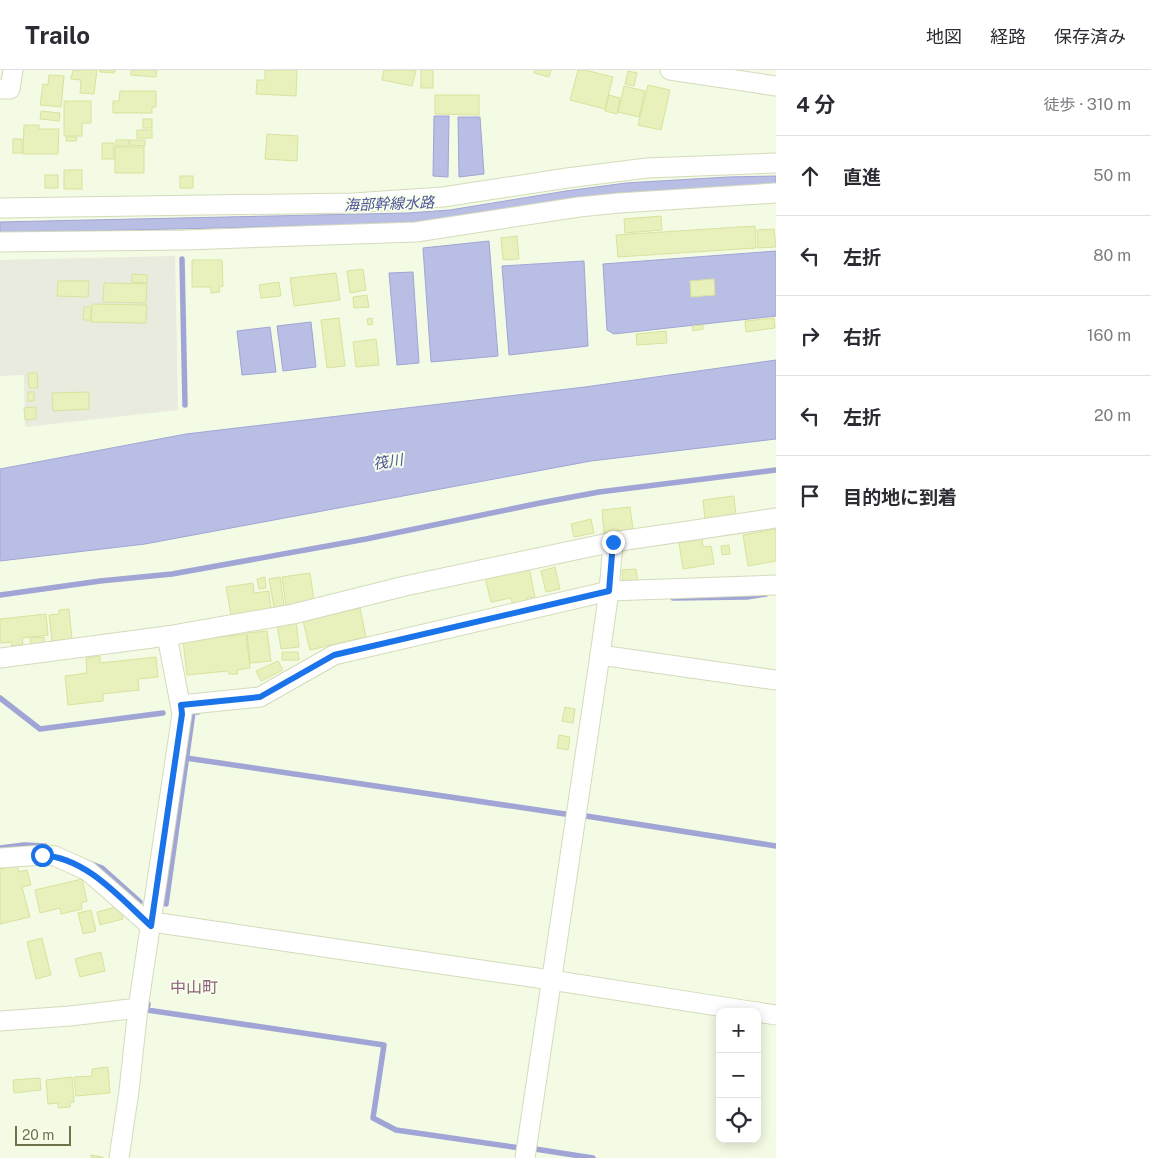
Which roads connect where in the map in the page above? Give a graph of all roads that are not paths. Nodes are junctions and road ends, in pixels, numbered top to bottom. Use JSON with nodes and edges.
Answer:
{"nodes":[{"id":1,"x":13,"y":70,"type":"edge"},
{"id":2,"x":670,"y":70,"type":"edge"},
{"id":3,"x":776,"y":86,"type":"edge"},
{"id":4,"x":0,"y":90,"type":"edge"},
{"id":5,"x":776,"y":164,"type":"edge"},
{"id":6,"x":776,"y":193,"type":"edge"},
{"id":7,"x":0,"y":208,"type":"edge"},
{"id":8,"x":353,"y":219,"type":"junction"},
{"id":9,"x":0,"y":242,"type":"edge"},
{"id":10,"x":776,"y":518,"type":"edge"},
{"id":11,"x":613,"y":542,"type":"junction"},
{"id":12,"x":776,"y":586,"type":"edge"},
{"id":13,"x":609,"y":591,"type":"junction"},
{"id":14,"x":167,"y":636,"type":"junction"},
{"id":15,"x":600,"y":655,"type":"junction"},
{"id":16,"x":0,"y":658,"type":"edge"},
{"id":17,"x":776,"y":680,"type":"edge"},
{"id":18,"x":181,"y":705,"type":"junction"},
{"id":19,"x":0,"y":858,"type":"edge"},
{"id":20,"x":151,"y":924,"type":"junction"},
{"id":21,"x":551,"y":980,"type":"junction"},
{"id":22,"x":138,"y":1008,"type":"junction"},
{"id":23,"x":730,"y":1008,"type":"edge"},
{"id":24,"x":761,"y":1013,"type":"edge"},
{"id":25,"x":776,"y":1015,"type":"edge"},
{"id":26,"x":0,"y":1021,"type":"edge"},
{"id":27,"x":119,"y":1158,"type":"edge"},
{"id":28,"x":525,"y":1158,"type":"edge"}],
"edges":[{"from":1,"to":4,"type":"street"},
{"from":2,"to":3,"type":"street"},
{"from":5,"to":8,"type":"street"},
{"from":6,"to":8,"type":"street"},
{"from":7,"to":8,"type":"street"},
{"from":8,"to":9,"type":"street"},
{"from":10,"to":11,"type":"street"},
{"from":11,"to":13,"type":"street"},
{"from":11,"to":14,"type":"street"},
{"from":12,"to":13,"type":"street"},
{"from":13,"to":15,"type":"street"},
{"from":13,"to":18,"type":"street"},
{"from":14,"to":16,"type":"street"},
{"from":14,"to":18,"type":"street"},
{"from":15,"to":17,"type":"street"},
{"from":15,"to":21,"type":"street"},
{"from":18,"to":20,"type":"street"},
{"from":19,"to":20,"type":"street"},
{"from":20,"to":21,"type":"street"},
{"from":20,"to":22,"type":"street"},
{"from":21,"to":23,"type":"street"},
{"from":21,"to":28,"type":"street"},
{"from":22,"to":26,"type":"street"},
{"from":22,"to":27,"type":"street"},
{"from":24,"to":25,"type":"street"}]}
